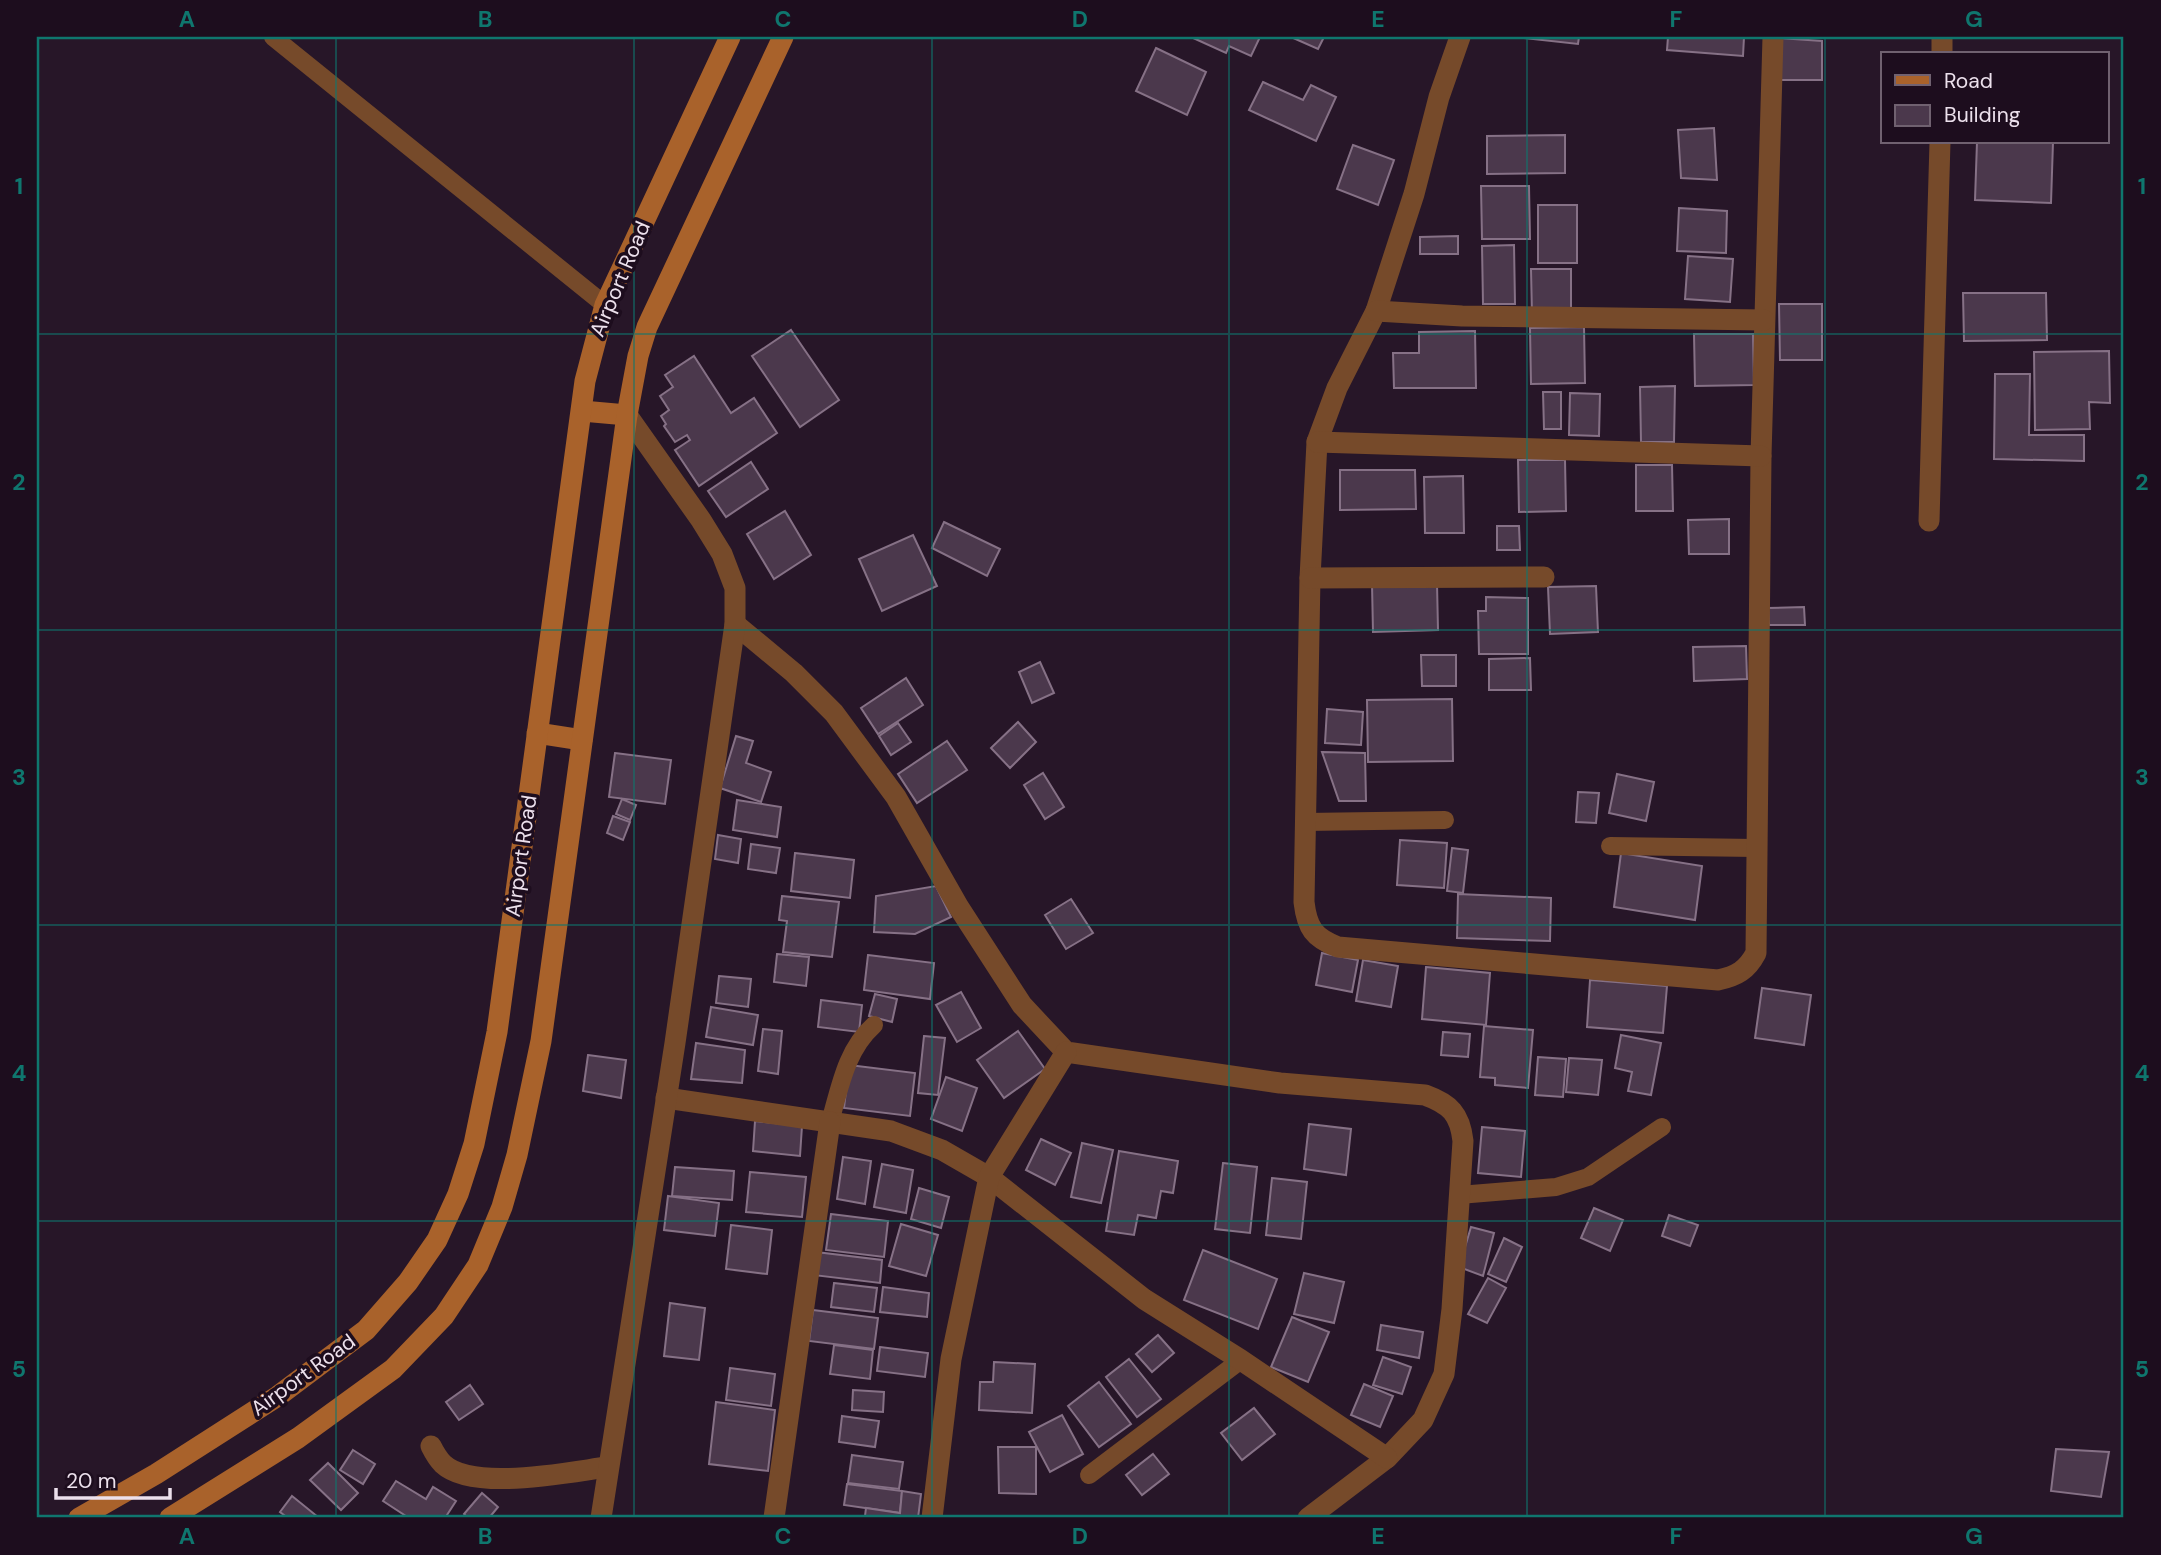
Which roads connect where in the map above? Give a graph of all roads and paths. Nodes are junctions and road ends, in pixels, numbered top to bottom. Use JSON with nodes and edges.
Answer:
{"nodes":[{"id":1,"x":273,"y":37,"type":"edge"},
{"id":2,"x":730,"y":37,"type":"edge"},
{"id":3,"x":783,"y":37,"type":"edge"},
{"id":4,"x":1460,"y":37,"type":"edge"},
{"id":5,"x":1773,"y":37,"type":"edge"},
{"id":6,"x":1940,"y":144,"type":"edge"},
{"id":7,"x":605,"y":305,"type":"junction"},
{"id":8,"x":1376,"y":311,"type":"junction"},
{"id":9,"x":1764,"y":320,"type":"junction"},
{"id":10,"x":582,"y":411,"type":"junction"},
{"id":11,"x":627,"y":415,"type":"junction"},
{"id":12,"x":1317,"y":442,"type":"junction"},
{"id":13,"x":1761,"y":456,"type":"junction"},
{"id":14,"x":1929,"y":521,"type":"dead end"},
{"id":15,"x":1544,"y":577,"type":"dead end"},
{"id":16,"x":1310,"y":578,"type":"junction"},
{"id":17,"x":735,"y":624,"type":"junction"},
{"id":18,"x":537,"y":733,"type":"junction"},
{"id":19,"x":582,"y":740,"type":"junction"},
{"id":20,"x":1445,"y":820,"type":"dead end"},
{"id":21,"x":1305,"y":822,"type":"junction"},
{"id":22,"x":1610,"y":846,"type":"dead end"},
{"id":23,"x":1756,"y":848,"type":"junction"},
{"id":24,"x":874,"y":1025,"type":"dead end"},
{"id":25,"x":1066,"y":1052,"type":"junction"},
{"id":26,"x":666,"y":1098,"type":"junction"},
{"id":27,"x":830,"y":1122,"type":"junction"},
{"id":28,"x":1662,"y":1127,"type":"dead end"},
{"id":29,"x":989,"y":1177,"type":"junction"},
{"id":30,"x":1459,"y":1195,"type":"junction"},
{"id":31,"x":1241,"y":1360,"type":"junction"},
{"id":32,"x":430,"y":1446,"type":"dead end"},
{"id":33,"x":1387,"y":1458,"type":"junction"},
{"id":34,"x":607,"y":1467,"type":"junction"},
{"id":35,"x":1089,"y":1475,"type":"dead end"},
{"id":36,"x":79,"y":1518,"type":"edge"},
{"id":37,"x":170,"y":1518,"type":"edge"},
{"id":38,"x":601,"y":1518,"type":"edge"},
{"id":39,"x":775,"y":1518,"type":"edge"},
{"id":40,"x":932,"y":1518,"type":"edge"},
{"id":41,"x":1308,"y":1518,"type":"edge"}],
"edges":[{"from":1,"to":7,"type":"lane"},
{"from":2,"to":7,"type":"main road","name":"Airport Road"},
{"from":3,"to":11,"type":"main road","name":"Airport Road"},
{"from":4,"to":8,"type":"street"},
{"from":5,"to":9,"type":"street"},
{"from":6,"to":14,"type":"street"},
{"from":7,"to":10,"type":"main road","name":"Airport Road"},
{"from":8,"to":9,"type":"street"},
{"from":8,"to":12,"type":"street"},
{"from":9,"to":13,"type":"street"},
{"from":10,"to":11,"type":"main road"},
{"from":10,"to":18,"type":"main road","name":"Airport Road"},
{"from":11,"to":17,"type":"street"},
{"from":11,"to":19,"type":"main road","name":"Airport Road"},
{"from":12,"to":13,"type":"street"},
{"from":12,"to":16,"type":"street"},
{"from":13,"to":23,"type":"street"},
{"from":15,"to":16,"type":"street"},
{"from":16,"to":21,"type":"street"},
{"from":17,"to":25,"type":"street"},
{"from":17,"to":26,"type":"street"},
{"from":18,"to":19,"type":"main road"},
{"from":18,"to":36,"type":"main road","name":"Airport Road"},
{"from":19,"to":37,"type":"main road","name":"Airport Road"},
{"from":20,"to":21,"type":"lane"},
{"from":21,"to":23,"type":"street"},
{"from":22,"to":23,"type":"lane"},
{"from":24,"to":27,"type":"lane"},
{"from":25,"to":29,"type":"street"},
{"from":25,"to":30,"type":"street"},
{"from":26,"to":27,"type":"street"},
{"from":26,"to":34,"type":"street"},
{"from":27,"to":29,"type":"street"},
{"from":27,"to":39,"type":"street"},
{"from":28,"to":30,"type":"lane"},
{"from":29,"to":31,"type":"street"},
{"from":29,"to":40,"type":"street"},
{"from":30,"to":33,"type":"street"},
{"from":31,"to":33,"type":"street"},
{"from":31,"to":35,"type":"lane"},
{"from":32,"to":34,"type":"street"},
{"from":33,"to":41,"type":"street"},
{"from":34,"to":38,"type":"street"}]}
